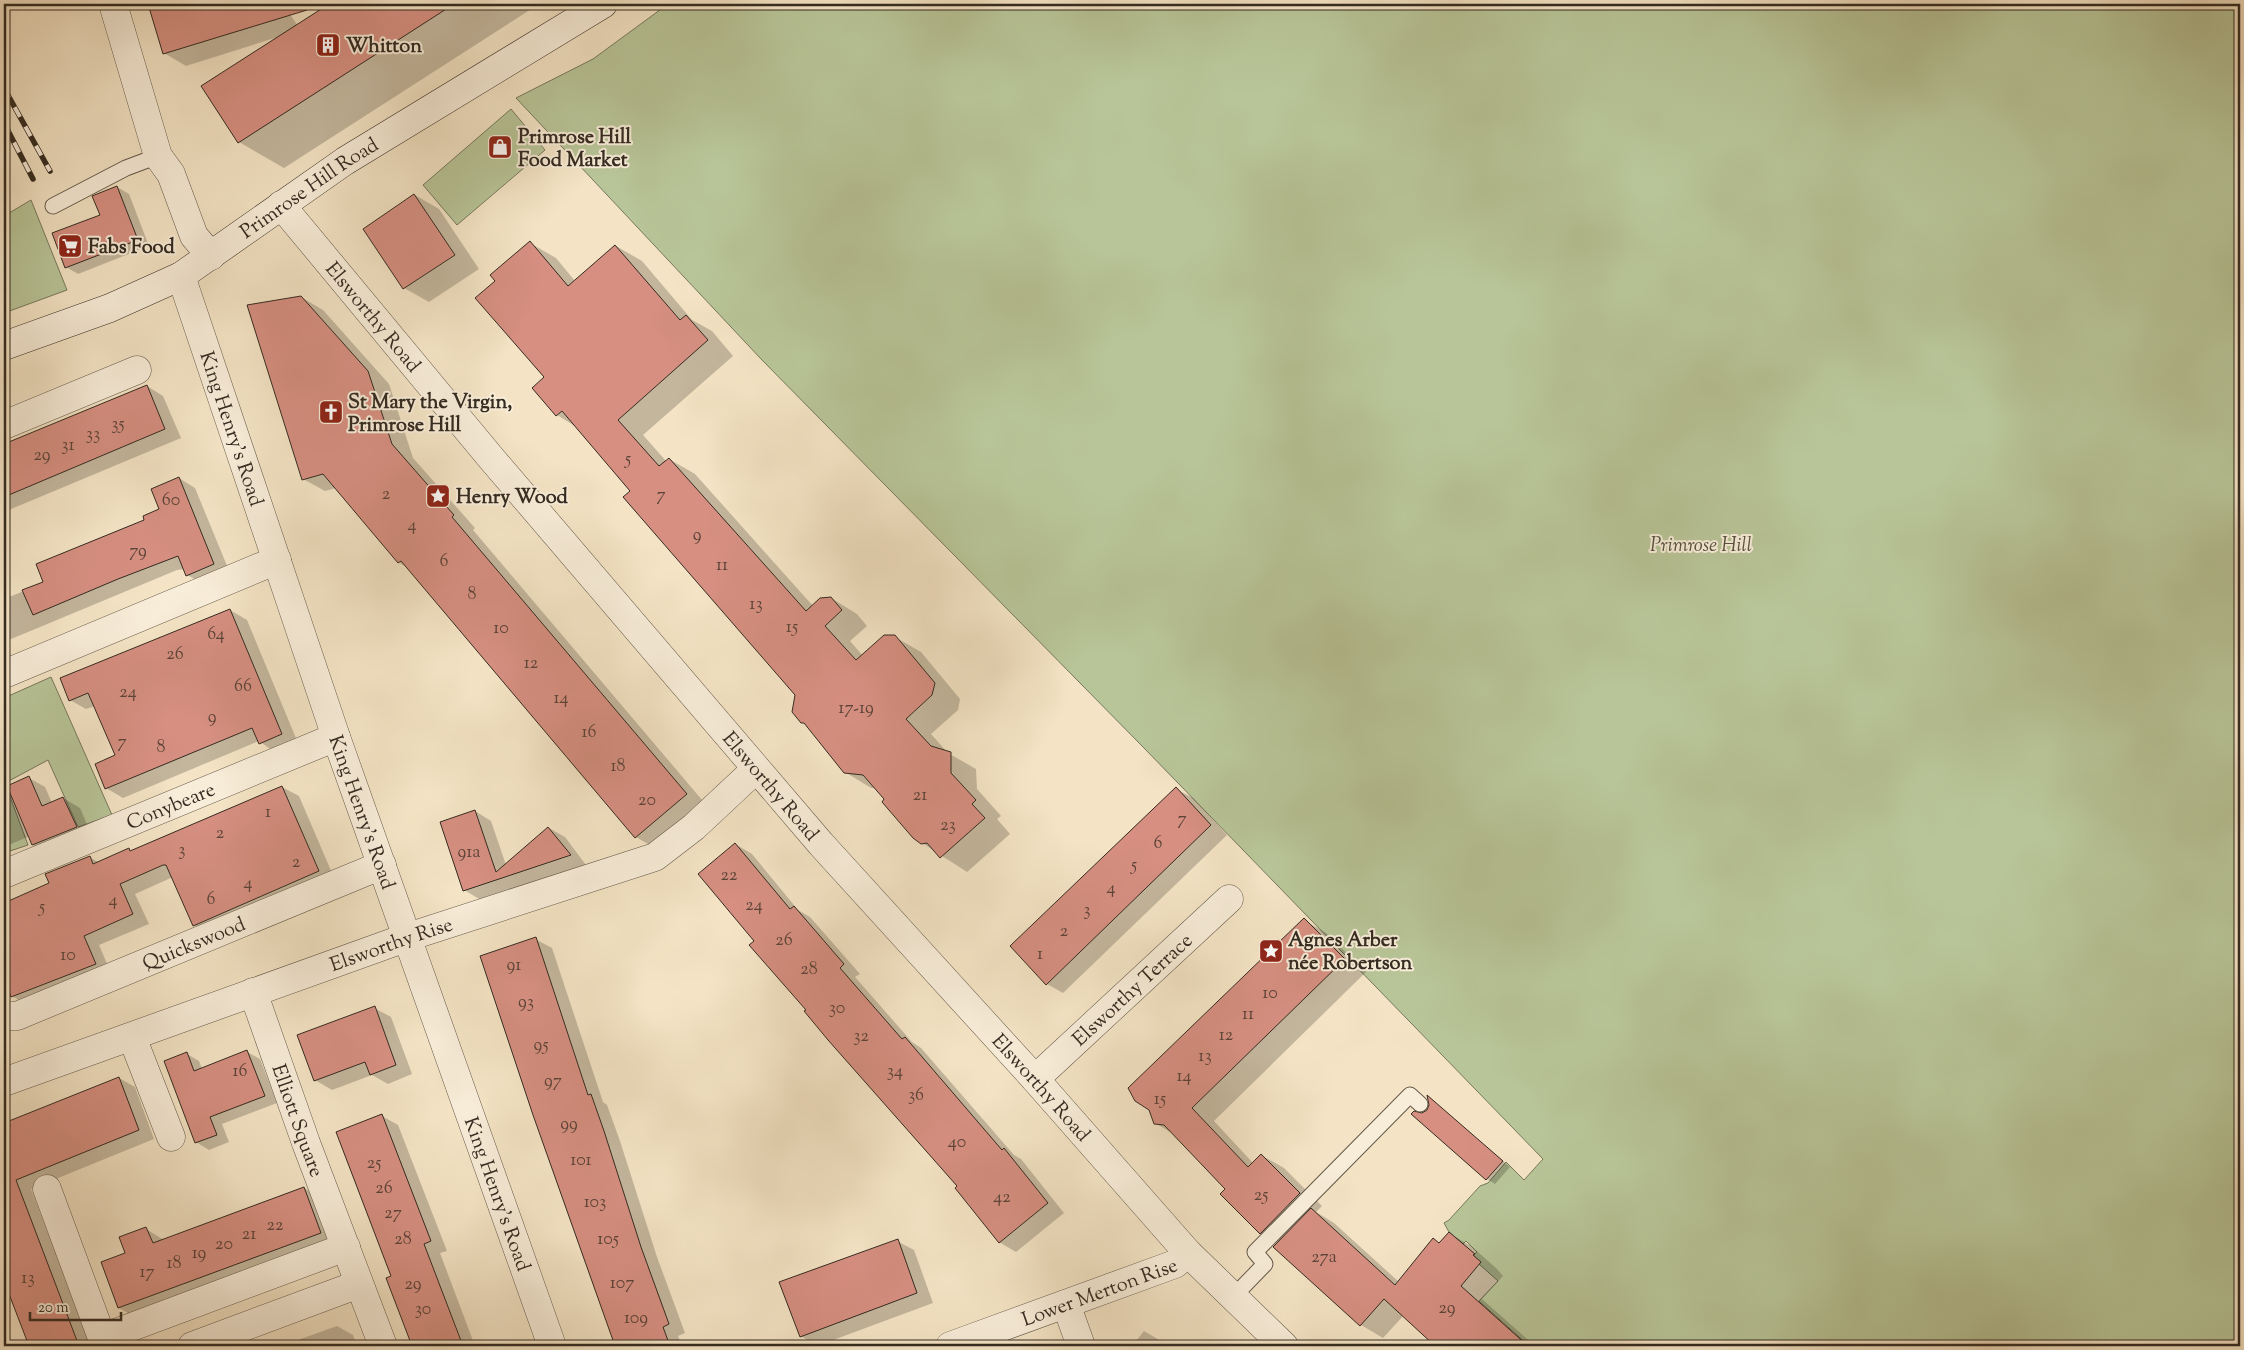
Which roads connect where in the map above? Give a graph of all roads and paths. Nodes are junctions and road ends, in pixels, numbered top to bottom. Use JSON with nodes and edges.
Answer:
{"nodes":[{"id":1,"x":113,"y":4,"type":"edge"},
{"id":2,"x":603,"y":4,"type":"edge"},
{"id":3,"x":158,"y":156,"type":"junction"},
{"id":4,"x":281,"y":205,"type":"junction"},
{"id":5,"x":53,"y":206,"type":"dead end"},
{"id":6,"x":211,"y":256,"type":"junction"},
{"id":7,"x":181,"y":276,"type":"junction"},
{"id":8,"x":4,"y":346,"type":"edge"},
{"id":9,"x":137,"y":370,"type":"dead end"},
{"id":10,"x":6,"y":417,"type":"edge"},
{"id":11,"x":277,"y":560,"type":"junction"},
{"id":12,"x":4,"y":674,"type":"edge"},
{"id":13,"x":336,"y":737,"type":"junction"},
{"id":14,"x":756,"y":769,"type":"junction"},
{"id":15,"x":382,"y":865,"type":"junction"},
{"id":16,"x":4,"y":874,"type":"edge"},
{"id":17,"x":1229,"y":899,"type":"dead end"},
{"id":18,"x":408,"y":937,"type":"junction"},
{"id":19,"x":253,"y":992,"type":"junction"},
{"id":20,"x":4,"y":1016,"type":"edge"},
{"id":21,"x":132,"y":1037,"type":"junction"},
{"id":22,"x":1035,"y":1079,"type":"junction"},
{"id":23,"x":4,"y":1082,"type":"edge"},
{"id":24,"x":1420,"y":1104,"type":"dead end"},
{"id":25,"x":171,"y":1137,"type":"dead end"},
{"id":26,"x":47,"y":1189,"type":"dead end"},
{"id":27,"x":346,"y":1247,"type":"junction"},
{"id":28,"x":1188,"y":1253,"type":"junction"},
{"id":29,"x":359,"y":1284,"type":"junction"},
{"id":30,"x":1232,"y":1298,"type":"junction"},
{"id":31,"x":1066,"y":1304,"type":"junction"},
{"id":32,"x":104,"y":1342,"type":"edge"},
{"id":33,"x":192,"y":1346,"type":"edge"},
{"id":34,"x":383,"y":1346,"type":"edge"},
{"id":35,"x":552,"y":1346,"type":"edge"},
{"id":36,"x":950,"y":1346,"type":"edge"},
{"id":37,"x":1081,"y":1346,"type":"edge"},
{"id":38,"x":1284,"y":1346,"type":"edge"}],
"edges":[{"from":1,"to":3,"type":"street"},
{"from":2,"to":4,"type":"street","name":"Primrose Hill Road"},
{"from":3,"to":5,"type":"lane"},
{"from":3,"to":6,"type":"street"},
{"from":4,"to":6,"type":"street","name":"Primrose Hill Road"},
{"from":4,"to":14,"type":"street","name":"Elsworthy Road"},
{"from":6,"to":7,"type":"street","name":"Primrose Hill Road"},
{"from":7,"to":8,"type":"street","name":"Primrose Hill Road"},
{"from":7,"to":11,"type":"street","name":"King Henry's Road"},
{"from":9,"to":10,"type":"street"},
{"from":11,"to":12,"type":"street"},
{"from":11,"to":13,"type":"street","name":"King Henry's Road"},
{"from":13,"to":15,"type":"street","name":"King Henry's Road"},
{"from":13,"to":16,"type":"street","name":"Conybeare"},
{"from":14,"to":18,"type":"street","name":"Elsworthy Rise"},
{"from":14,"to":22,"type":"street","name":"Elsworthy Road"},
{"from":15,"to":18,"type":"street","name":"King Henry's Road"},
{"from":15,"to":20,"type":"street","name":"Quickswood"},
{"from":17,"to":22,"type":"street","name":"Elsworthy Terrace"},
{"from":18,"to":19,"type":"street","name":"Elsworthy Rise"},
{"from":18,"to":35,"type":"street","name":"King Henry's Road"},
{"from":19,"to":21,"type":"street","name":"Elsworthy Rise"},
{"from":19,"to":27,"type":"street","name":"Elliott Square"},
{"from":21,"to":23,"type":"street","name":"Elsworthy Rise"},
{"from":21,"to":25,"type":"street"},
{"from":22,"to":28,"type":"street","name":"Elsworthy Road"},
{"from":24,"to":30,"type":"lane"},
{"from":26,"to":32,"type":"street"},
{"from":27,"to":29,"type":"street","name":"Elliott Square"},
{"from":27,"to":32,"type":"street"},
{"from":28,"to":30,"type":"street","name":"Elsworthy Road"},
{"from":28,"to":31,"type":"street","name":"Lower Merton Rise"},
{"from":29,"to":33,"type":"street"},
{"from":29,"to":34,"type":"street","name":"Elliott Square"},
{"from":30,"to":38,"type":"street","name":"Elsworthy Road"},
{"from":31,"to":36,"type":"street","name":"Lower Merton Rise"},
{"from":31,"to":37,"type":"street"}]}
